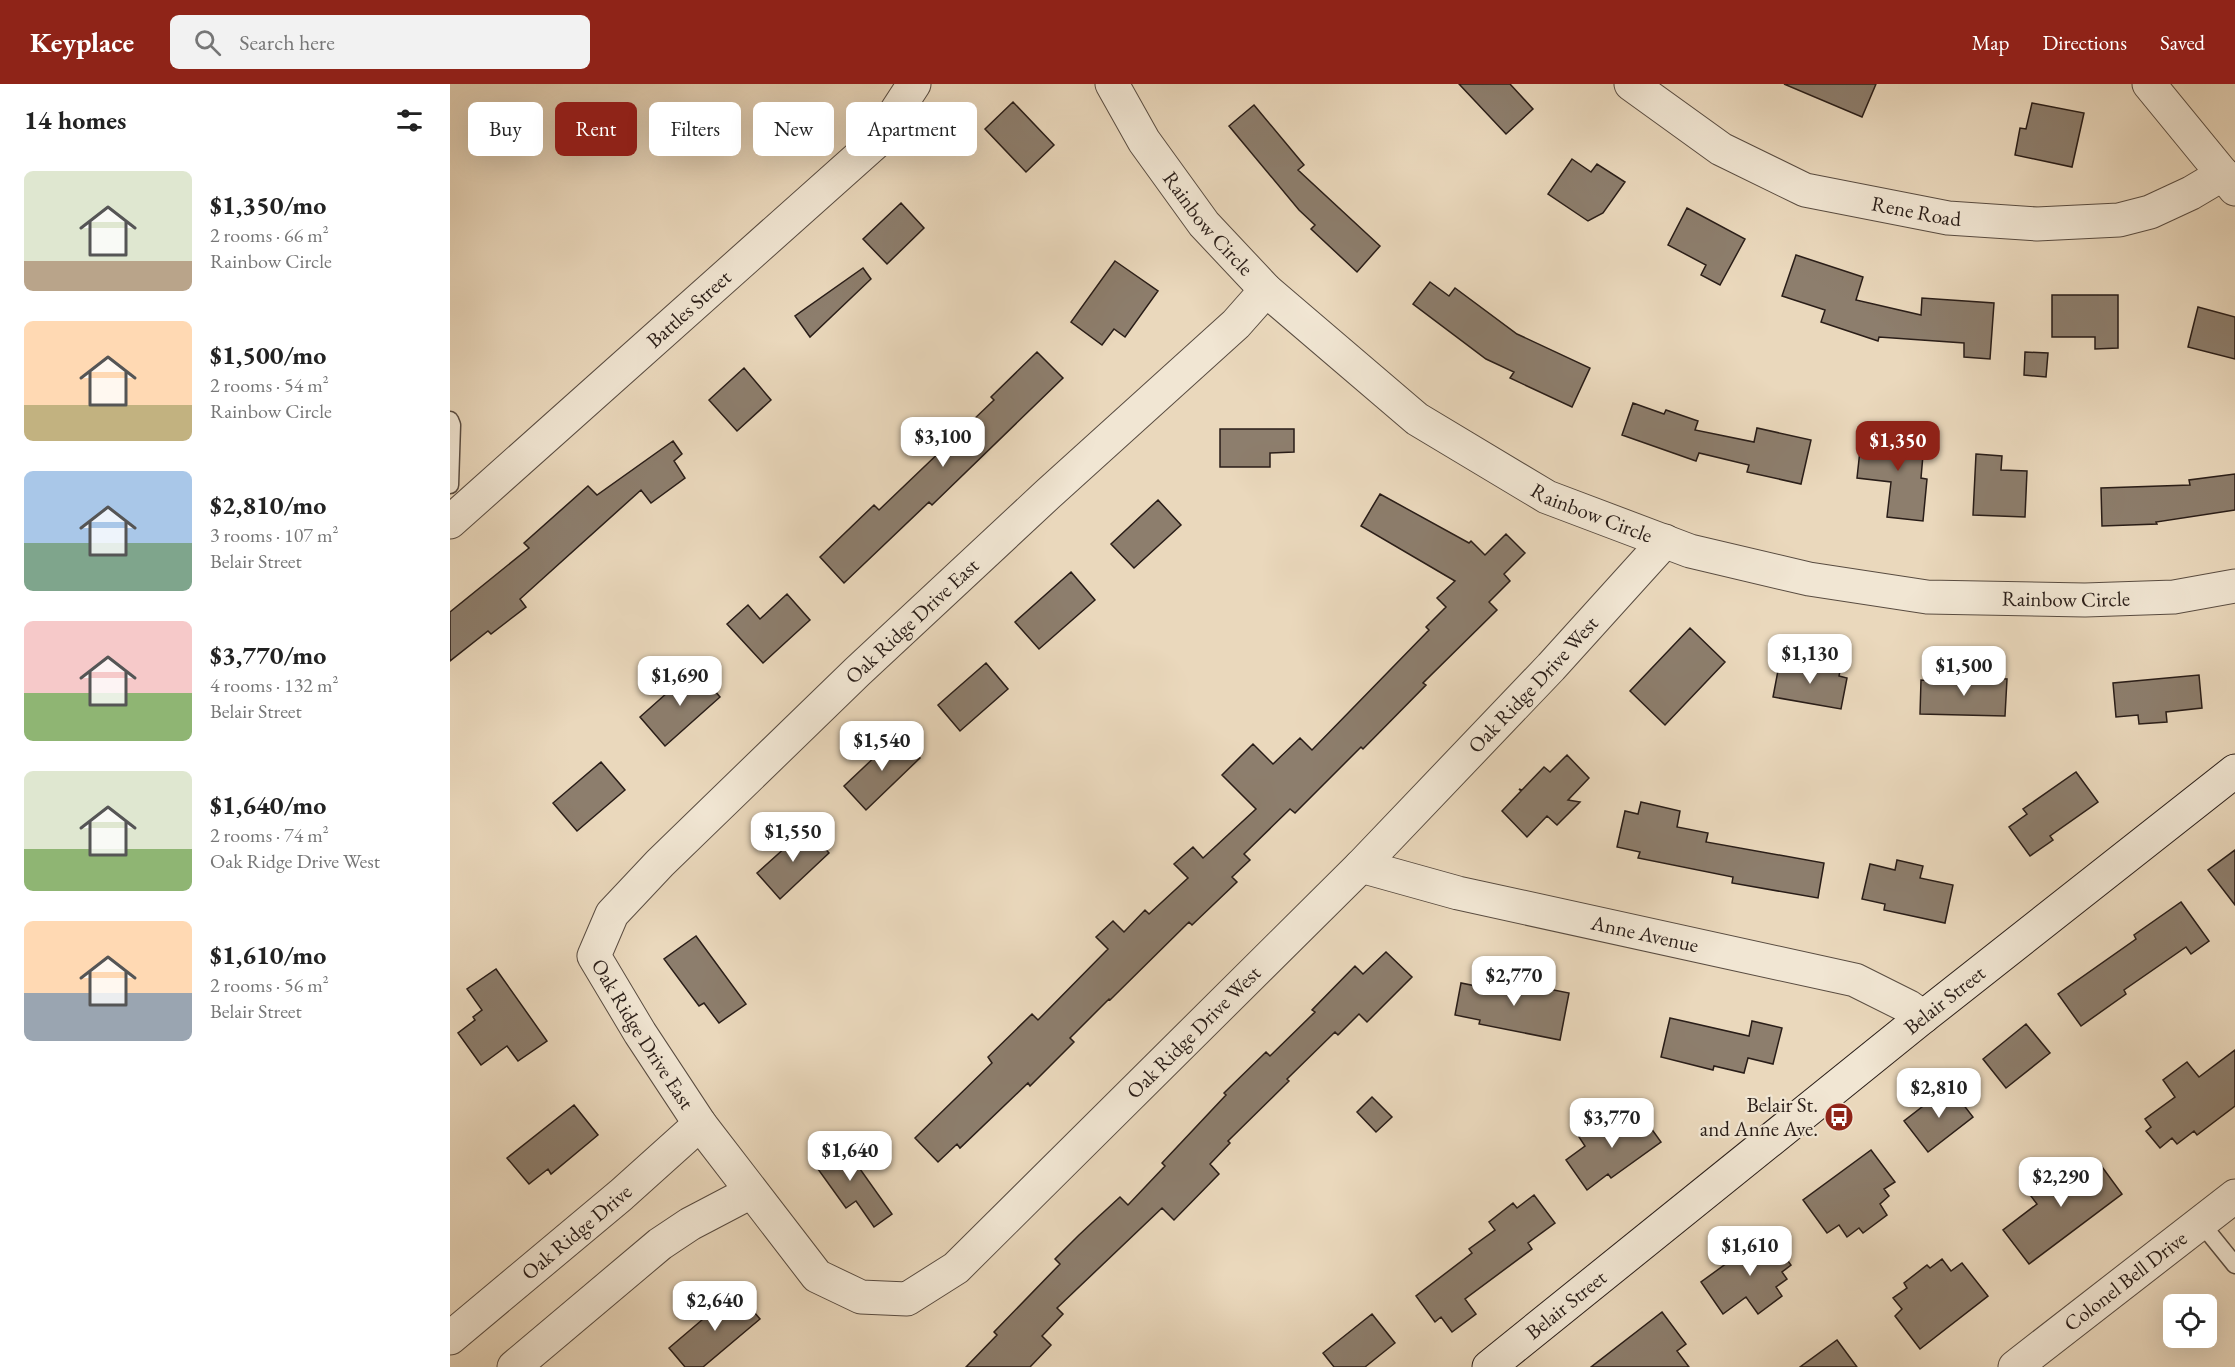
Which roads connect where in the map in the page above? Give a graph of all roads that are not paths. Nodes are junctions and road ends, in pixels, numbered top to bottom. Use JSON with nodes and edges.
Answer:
{"nodes":[{"id":1,"x":914,"y":84,"type":"edge"},
{"id":2,"x":1112,"y":84,"type":"edge"},
{"id":3,"x":1631,"y":84,"type":"edge"},
{"id":4,"x":2149,"y":84,"type":"edge"},
{"id":5,"x":2229,"y":182,"type":"edge"},
{"id":6,"x":1266,"y":290,"type":"junction"},
{"id":7,"x":450,"y":420,"type":"edge"},
{"id":8,"x":450,"y":484,"type":"edge"},
{"id":9,"x":450,"y":522,"type":"edge"},
{"id":10,"x":1665,"y":541,"type":"junction"},
{"id":11,"x":2235,"y":586,"type":"edge"},
{"id":12,"x":2235,"y":771,"type":"edge"},
{"id":13,"x":1361,"y":866,"type":"junction"},
{"id":14,"x":1923,"y":1017,"type":"junction"},
{"id":15,"x":700,"y":1124,"type":"junction"},
{"id":16,"x":751,"y":1192,"type":"junction"},
{"id":17,"x":2235,"y":1196,"type":"edge"},
{"id":18,"x":2201,"y":1223,"type":"junction"},
{"id":19,"x":2235,"y":1265,"type":"edge"},
{"id":20,"x":450,"y":1338,"type":"edge"},
{"id":21,"x":514,"y":1367,"type":"edge"},
{"id":22,"x":1489,"y":1367,"type":"edge"},
{"id":23,"x":2015,"y":1367,"type":"edge"}],
"edges":[{"from":1,"to":9,"type":"street","name":"Battles Street"},
{"from":2,"to":6,"type":"street","name":"Rainbow Circle"},
{"from":3,"to":5,"type":"street","name":"Rene Road"},
{"from":4,"to":5,"type":"street"},
{"from":6,"to":10,"type":"street","name":"Rainbow Circle"},
{"from":6,"to":15,"type":"street","name":"Oak Ridge Drive East"},
{"from":7,"to":8,"type":"lane"},
{"from":10,"to":11,"type":"street","name":"Rainbow Circle"},
{"from":10,"to":13,"type":"street","name":"Oak Ridge Drive West"},
{"from":12,"to":14,"type":"street","name":"Belair Street"},
{"from":13,"to":14,"type":"street","name":"Anne Avenue"},
{"from":13,"to":16,"type":"street","name":"Oak Ridge Drive West"},
{"from":14,"to":22,"type":"street","name":"Belair Street"},
{"from":15,"to":16,"type":"street","name":"Oak Ridge Drive West"},
{"from":15,"to":20,"type":"street","name":"Oak Ridge Drive"},
{"from":16,"to":21,"type":"street"},
{"from":17,"to":18,"type":"street","name":"Colonel Bell Drive"},
{"from":18,"to":19,"type":"lane"},
{"from":18,"to":23,"type":"street","name":"Colonel Bell Drive"}]}
